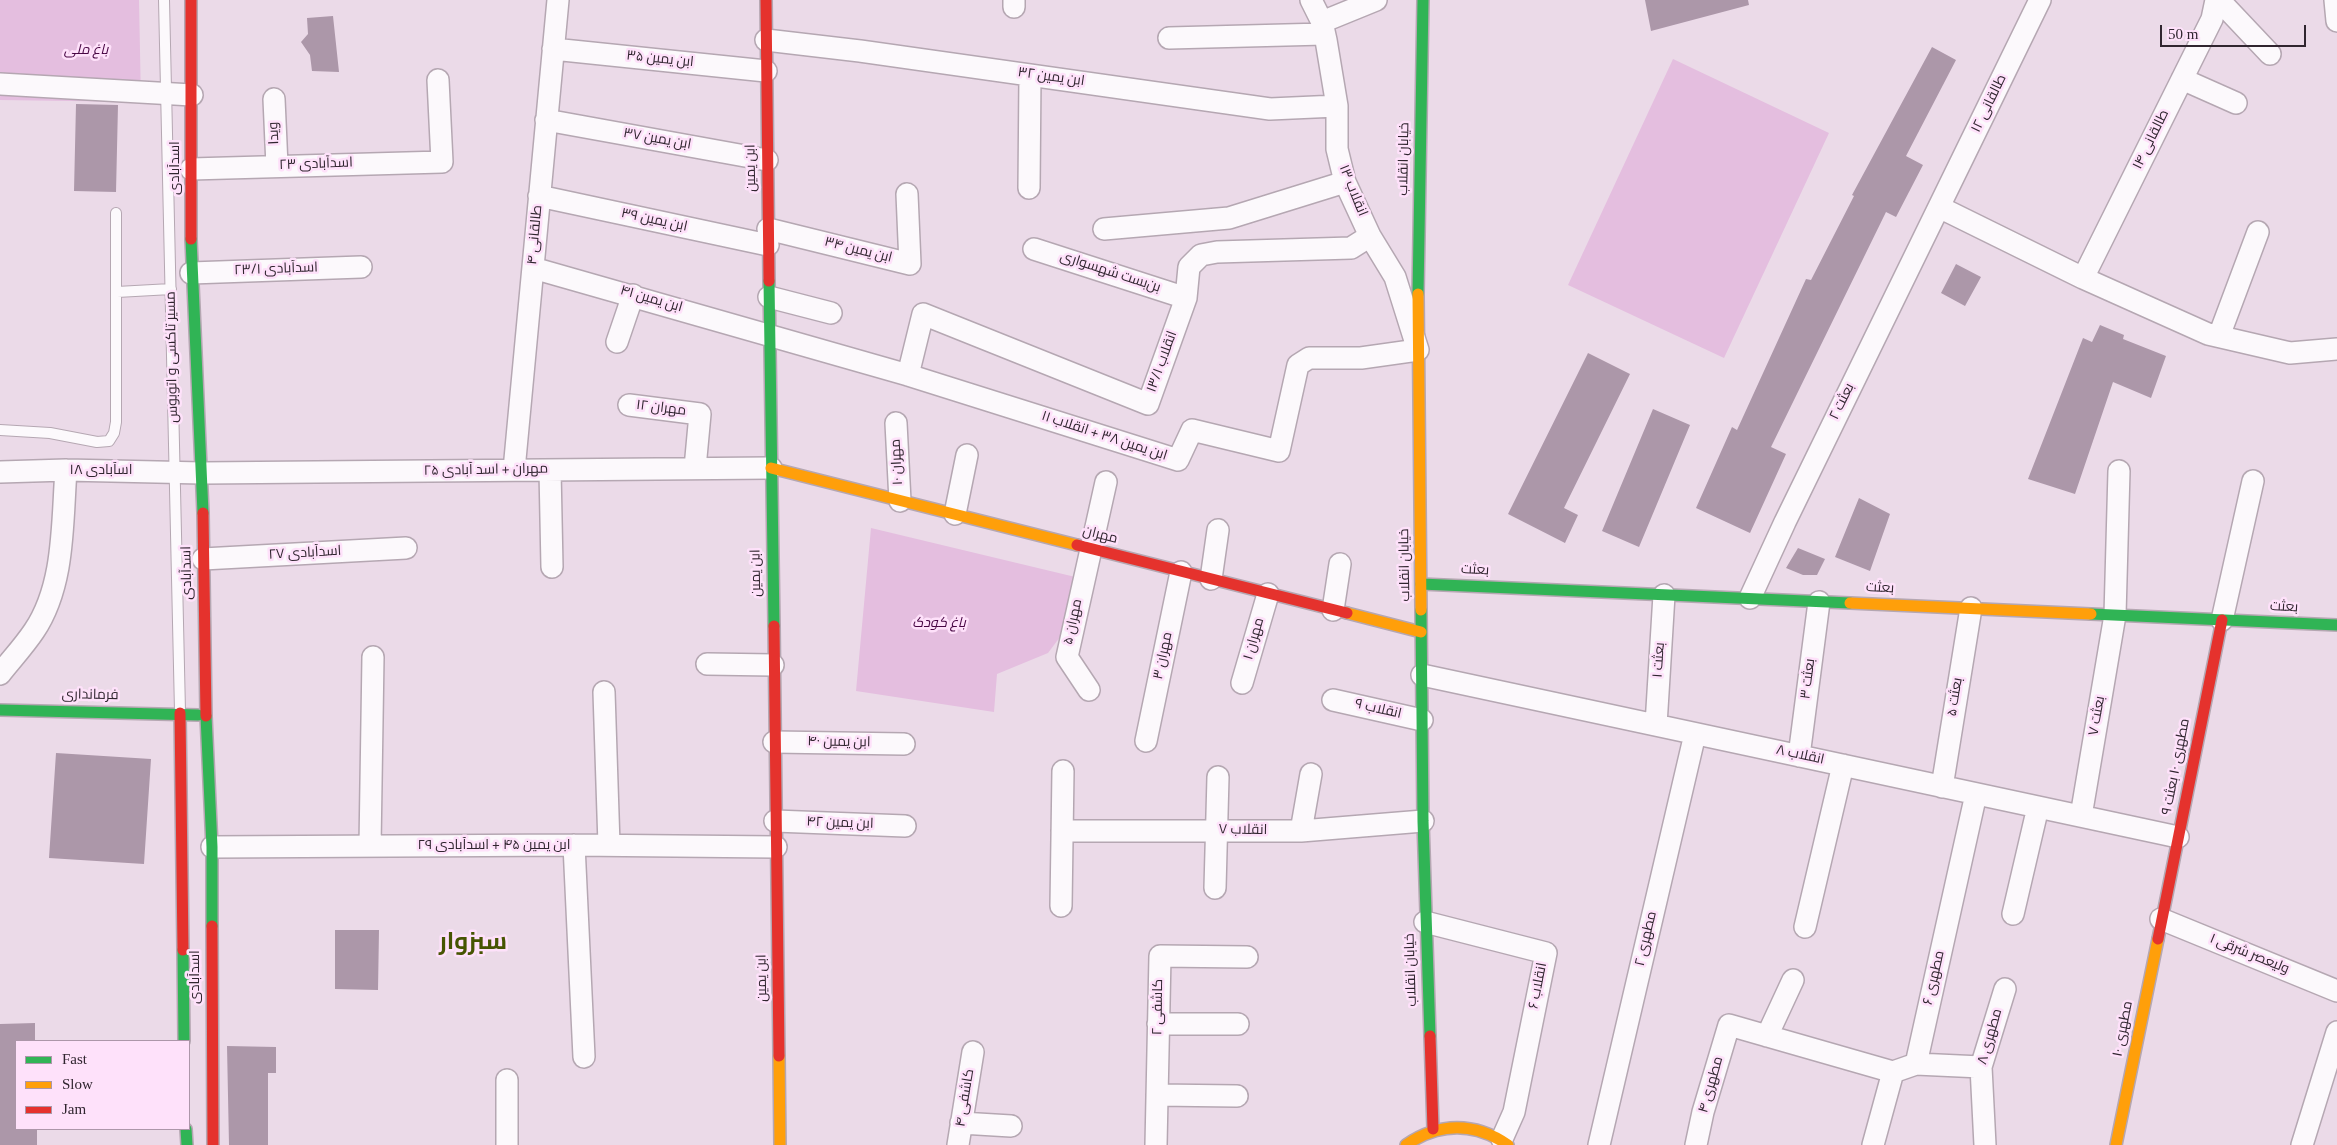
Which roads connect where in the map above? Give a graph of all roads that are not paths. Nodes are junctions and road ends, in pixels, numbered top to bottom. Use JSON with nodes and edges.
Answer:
{"nodes":[{"id":1,"x":164,"y":0,"type":"edge"},
{"id":2,"x":191,"y":0,"type":"edge"},
{"id":3,"x":558,"y":0,"type":"edge"},
{"id":4,"x":766,"y":0,"type":"edge"},
{"id":5,"x":1311,"y":0,"type":"edge"},
{"id":6,"x":1376,"y":0,"type":"edge"},
{"id":7,"x":1423,"y":0,"type":"edge"},
{"id":8,"x":2040,"y":0,"type":"edge"},
{"id":9,"x":2216,"y":0,"type":"edge"},
{"id":10,"x":2220,"y":0,"type":"edge"},
{"id":11,"x":2335,"y":0,"type":"edge"},
{"id":12,"x":2337,"y":21,"type":"edge"},
{"id":13,"x":1323,"y":28,"type":"junction"},
{"id":14,"x":1169,"y":38,"type":"dead end"},
{"id":15,"x":766,"y":40,"type":"junction"},
{"id":16,"x":553,"y":49,"type":"junction"},
{"id":17,"x":2270,"y":54,"type":"dead end"},
{"id":18,"x":766,"y":70,"type":"junction"},
{"id":19,"x":1030,"y":75,"type":"junction"},
{"id":20,"x":2182,"y":79,"type":"junction"},
{"id":21,"x":438,"y":80,"type":"dead end"},
{"id":22,"x":0,"y":84,"type":"edge"},
{"id":23,"x":166,"y":94,"type":"junction"},
{"id":24,"x":192,"y":95,"type":"junction"},
{"id":25,"x":274,"y":99,"type":"dead end"},
{"id":26,"x":2236,"y":103,"type":"dead end"},
{"id":27,"x":1337,"y":106,"type":"junction"},
{"id":28,"x":546,"y":120,"type":"junction"},
{"id":29,"x":767,"y":160,"type":"junction"},
{"id":30,"x":277,"y":166,"type":"junction"},
{"id":31,"x":191,"y":169,"type":"junction"},
{"id":32,"x":1345,"y":182,"type":"junction"},
{"id":33,"x":1029,"y":188,"type":"dead end"},
{"id":34,"x":906,"y":194,"type":"dead end"},
{"id":35,"x":539,"y":196,"type":"junction"},
{"id":36,"x":1939,"y":207,"type":"junction"},
{"id":37,"x":116,"y":213,"type":"dead end"},
{"id":38,"x":1104,"y":229,"type":"dead end"},
{"id":39,"x":2258,"y":232,"type":"dead end"},
{"id":40,"x":1370,"y":236,"type":"junction"},
{"id":41,"x":768,"y":237,"type":"junction"},
{"id":42,"x":1034,"y":249,"type":"dead end"},
{"id":43,"x":361,"y":267,"type":"dead end"},
{"id":44,"x":533,"y":268,"type":"junction"},
{"id":45,"x":191,"y":273,"type":"junction"},
{"id":46,"x":2083,"y":278,"type":"junction"},
{"id":47,"x":171,"y":289,"type":"junction"},
{"id":48,"x":117,"y":292,"type":"junction"},
{"id":49,"x":633,"y":295,"type":"junction"},
{"id":50,"x":768,"y":297,"type":"junction"},
{"id":51,"x":1186,"y":298,"type":"junction"},
{"id":52,"x":831,"y":313,"type":"dead end"},
{"id":53,"x":769,"y":334,"type":"junction"},
{"id":54,"x":2219,"y":336,"type":"junction"},
{"id":55,"x":618,"y":342,"type":"dead end"},
{"id":56,"x":1418,"y":350,"type":"junction"},
{"id":57,"x":2337,"y":350,"type":"edge"},
{"id":58,"x":908,"y":375,"type":"junction"},
{"id":59,"x":629,"y":405,"type":"dead end"},
{"id":60,"x":896,"y":423,"type":"dead end"},
{"id":61,"x":0,"y":430,"type":"edge"},
{"id":62,"x":966,"y":455,"type":"dead end"},
{"id":63,"x":695,"y":468,"type":"junction"},
{"id":64,"x":770,"y":468,"type":"junction"},
{"id":65,"x":66,"y":470,"type":"junction"},
{"id":66,"x":514,"y":470,"type":"junction"},
{"id":67,"x":550,"y":470,"type":"junction"},
{"id":68,"x":176,"y":471,"type":"junction"},
{"id":69,"x":2119,"y":471,"type":"dead end"},
{"id":70,"x":0,"y":472,"type":"edge"},
{"id":71,"x":202,"y":473,"type":"junction"},
{"id":72,"x":2253,"y":481,"type":"dead end"},
{"id":73,"x":1106,"y":482,"type":"dead end"},
{"id":74,"x":900,"y":501,"type":"junction"},
{"id":75,"x":955,"y":514,"type":"junction"},
{"id":76,"x":1218,"y":530,"type":"dead end"},
{"id":77,"x":406,"y":548,"type":"dead end"},
{"id":78,"x":1090,"y":549,"type":"junction"},
{"id":79,"x":203,"y":559,"type":"junction"},
{"id":80,"x":1340,"y":564,"type":"dead end"},
{"id":81,"x":552,"y":567,"type":"dead end"},
{"id":82,"x":1181,"y":572,"type":"junction"},
{"id":83,"x":1211,"y":579,"type":"junction"},
{"id":84,"x":1421,"y":584,"type":"junction"},
{"id":85,"x":1268,"y":594,"type":"junction"},
{"id":86,"x":1664,"y":594,"type":"junction"},
{"id":87,"x":1750,"y":598,"type":"junction"},
{"id":88,"x":1819,"y":602,"type":"junction"},
{"id":89,"x":1971,"y":608,"type":"junction"},
{"id":90,"x":1333,"y":610,"type":"junction"},
{"id":91,"x":2116,"y":615,"type":"junction"},
{"id":92,"x":2222,"y":620,"type":"junction"},
{"id":93,"x":2337,"y":625,"type":"edge"},
{"id":94,"x":1421,"y":632,"type":"junction"},
{"id":95,"x":372,"y":657,"type":"dead end"},
{"id":96,"x":707,"y":664,"type":"dead end"},
{"id":97,"x":773,"y":665,"type":"junction"},
{"id":98,"x":0,"y":674,"type":"edge"},
{"id":99,"x":1422,"y":675,"type":"junction"},
{"id":100,"x":1242,"y":683,"type":"dead end"},
{"id":101,"x":1089,"y":690,"type":"dead end"},
{"id":102,"x":604,"y":692,"type":"dead end"},
{"id":103,"x":1333,"y":700,"type":"dead end"},
{"id":104,"x":0,"y":710,"type":"edge"},
{"id":105,"x":180,"y":713,"type":"junction"},
{"id":106,"x":206,"y":716,"type":"junction"},
{"id":107,"x":1422,"y":720,"type":"junction"},
{"id":108,"x":1656,"y":725,"type":"junction"},
{"id":109,"x":1695,"y":734,"type":"junction"},
{"id":110,"x":1146,"y":740,"type":"dead end"},
{"id":111,"x":774,"y":742,"type":"junction"},
{"id":112,"x":904,"y":744,"type":"dead end"},
{"id":113,"x":1799,"y":756,"type":"junction"},
{"id":114,"x":1843,"y":765,"type":"junction"},
{"id":115,"x":1063,"y":771,"type":"dead end"},
{"id":116,"x":1311,"y":774,"type":"dead end"},
{"id":117,"x":1218,"y":777,"type":"dead end"},
{"id":118,"x":1942,"y":787,"type":"junction"},
{"id":119,"x":1976,"y":794,"type":"junction"},
{"id":120,"x":2038,"y":807,"type":"junction"},
{"id":121,"x":2081,"y":816,"type":"junction"},
{"id":122,"x":775,"y":821,"type":"junction"},
{"id":123,"x":1423,"y":821,"type":"junction"},
{"id":124,"x":905,"y":826,"type":"dead end"},
{"id":125,"x":1216,"y":830,"type":"junction"},
{"id":126,"x":1062,"y":831,"type":"junction"},
{"id":127,"x":1301,"y":831,"type":"junction"},
{"id":128,"x":2178,"y":837,"type":"junction"},
{"id":129,"x":574,"y":845,"type":"junction"},
{"id":130,"x":609,"y":845,"type":"junction"},
{"id":131,"x":370,"y":846,"type":"junction"},
{"id":132,"x":212,"y":847,"type":"junction"},
{"id":133,"x":776,"y":847,"type":"junction"},
{"id":134,"x":1215,"y":888,"type":"dead end"},
{"id":135,"x":1061,"y":906,"type":"dead end"},
{"id":136,"x":2013,"y":914,"type":"dead end"},
{"id":137,"x":2161,"y":920,"type":"junction"},
{"id":138,"x":1425,"y":922,"type":"junction"},
{"id":139,"x":1805,"y":927,"type":"dead end"},
{"id":140,"x":1247,"y":957,"type":"dead end"},
{"id":141,"x":1792,"y":980,"type":"dead end"},
{"id":142,"x":2005,"y":989,"type":"dead end"},
{"id":143,"x":2337,"y":991,"type":"edge"},
{"id":144,"x":1158,"y":1024,"type":"junction"},
{"id":145,"x":1238,"y":1024,"type":"dead end"},
{"id":146,"x":2337,"y":1032,"type":"edge"},
{"id":147,"x":1767,"y":1036,"type":"junction"},
{"id":148,"x":184,"y":1040,"type":"edge"},
{"id":149,"x":973,"y":1052,"type":"dead end"},
{"id":150,"x":584,"y":1057,"type":"dead end"},
{"id":151,"x":1916,"y":1064,"type":"junction"},
{"id":152,"x":1981,"y":1067,"type":"junction"},
{"id":153,"x":1893,"y":1072,"type":"junction"},
{"id":154,"x":507,"y":1080,"type":"dead end"},
{"id":155,"x":1157,"y":1095,"type":"junction"},
{"id":156,"x":1237,"y":1096,"type":"dead end"},
{"id":157,"x":961,"y":1123,"type":"junction"},
{"id":158,"x":1011,"y":1126,"type":"dead end"},
{"id":159,"x":1433,"y":1129,"type":"junction"},
{"id":160,"x":186,"y":1130,"type":"edge"},
{"id":161,"x":1505,"y":1142,"type":"edge"},
{"id":162,"x":187,"y":1145,"type":"edge"},
{"id":163,"x":213,"y":1145,"type":"edge"},
{"id":164,"x":507,"y":1145,"type":"edge"},
{"id":165,"x":780,"y":1145,"type":"edge"},
{"id":166,"x":958,"y":1145,"type":"edge"},
{"id":167,"x":1156,"y":1145,"type":"edge"},
{"id":168,"x":1406,"y":1145,"type":"edge"},
{"id":169,"x":1599,"y":1145,"type":"edge"},
{"id":170,"x":1696,"y":1145,"type":"edge"},
{"id":171,"x":1874,"y":1145,"type":"edge"},
{"id":172,"x":1984,"y":1145,"type":"edge"},
{"id":173,"x":2116,"y":1145,"type":"edge"},
{"id":174,"x":2302,"y":1145,"type":"edge"}],
"edges":[{"from":1,"to":23,"type":"lane","name":"مسیر تاکسی و اتوبوس"},
{"from":2,"to":24,"type":"street","name":"اسدآبادی"},
{"from":3,"to":16,"type":"street","name":"طالقانی ۴"},
{"from":4,"to":15,"type":"street","name":"ابن یمین"},
{"from":5,"to":13,"type":"street","name":"انقلاب ۱۳"},
{"from":6,"to":13,"type":"street"},
{"from":7,"to":56,"type":"street","name":"خیابان انقلاب"},
{"from":8,"to":36,"type":"street","name":"طالقانی ۱۲"},
{"from":9,"to":20,"type":"street","name":"طالقانی ۱۴"},
{"from":10,"to":17,"type":"street"},
{"from":11,"to":12,"type":"street"},
{"from":13,"to":14,"type":"street"},
{"from":13,"to":27,"type":"street","name":"انقلاب ۱۳"},
{"from":15,"to":18,"type":"street","name":"ابن یمین"},
{"from":15,"to":19,"type":"street","name":"ابن یمین ۳۲"},
{"from":16,"to":18,"type":"street","name":"ابن یمین ۳۵"},
{"from":16,"to":28,"type":"street","name":"طالقانی ۴"},
{"from":18,"to":29,"type":"street","name":"ابن یمین"},
{"from":19,"to":27,"type":"street","name":"ابن یمین ۳۲"},
{"from":19,"to":33,"type":"street"},
{"from":20,"to":26,"type":"street"},
{"from":20,"to":46,"type":"street","name":"طالقانی ۱۴"},
{"from":21,"to":30,"type":"street","name":"اسدآبادی ۲۳"},
{"from":22,"to":23,"type":"street"},
{"from":23,"to":24,"type":"street"},
{"from":23,"to":47,"type":"lane","name":"مسیر تاکسی و اتوبوس"},
{"from":24,"to":31,"type":"street","name":"اسدآبادی"},
{"from":25,"to":30,"type":"street","name":"ویدا"},
{"from":27,"to":32,"type":"street","name":"انقلاب ۱۳"},
{"from":28,"to":29,"type":"street","name":"ابن یمین ۳۷"},
{"from":28,"to":35,"type":"street","name":"طالقانی ۴"},
{"from":29,"to":41,"type":"street","name":"ابن یمین"},
{"from":30,"to":31,"type":"street","name":"اسدآبادی ۲۳"},
{"from":31,"to":45,"type":"street","name":"اسدآبادی"},
{"from":32,"to":38,"type":"street"},
{"from":32,"to":40,"type":"street","name":"انقلاب ۱۳"},
{"from":34,"to":41,"type":"street","name":"ابن یمین ۳۴"},
{"from":35,"to":41,"type":"street","name":"ابن یمین ۳۹"},
{"from":35,"to":44,"type":"street","name":"طالقانی ۴"},
{"from":36,"to":46,"type":"street"},
{"from":36,"to":87,"type":"street","name":"بعثت ۲"},
{"from":37,"to":48,"type":"lane"},
{"from":39,"to":54,"type":"street"},
{"from":40,"to":51,"type":"street","name":"انقلاب ۱۳/۱"},
{"from":40,"to":56,"type":"street","name":"انقلاب ۱۳"},
{"from":41,"to":50,"type":"street","name":"ابن یمین"},
{"from":42,"to":51,"type":"street","name":"بن‌بست شهسواری"},
{"from":43,"to":45,"type":"street","name":"اسدآبادی ۲۳/۱"},
{"from":44,"to":49,"type":"street","name":"ابن یمین ۴۱"},
{"from":44,"to":66,"type":"street","name":"طالقانی ۴"},
{"from":45,"to":71,"type":"street","name":"اسدآبادی"},
{"from":46,"to":54,"type":"street"},
{"from":47,"to":48,"type":"lane"},
{"from":47,"to":68,"type":"lane","name":"مسیر تاکسی و اتوبوس"},
{"from":48,"to":61,"type":"lane"},
{"from":49,"to":53,"type":"street","name":"ابن یمین ۴۱"},
{"from":49,"to":55,"type":"street"},
{"from":50,"to":52,"type":"street"},
{"from":50,"to":53,"type":"street","name":"ابن یمین"},
{"from":51,"to":58,"type":"street","name":"انقلاب ۱۳/۱"},
{"from":53,"to":58,"type":"street","name":"ابن یمین ۳۸ + انقلاب ۱۱"},
{"from":53,"to":64,"type":"street","name":"ابن یمین"},
{"from":54,"to":57,"type":"street"},
{"from":56,"to":58,"type":"street","name":"ابن یمین ۳۸ + انقلاب ۱۱"},
{"from":56,"to":84,"type":"street","name":"خیابان انقلاب"},
{"from":59,"to":63,"type":"street","name":"مهران ۱۲"},
{"from":60,"to":74,"type":"street","name":"مهران ۱۰"},
{"from":62,"to":75,"type":"street"},
{"from":63,"to":64,"type":"street","name":"مهران + اسد آبادی ۲۵"},
{"from":63,"to":67,"type":"street","name":"مهران + اسد آبادی ۲۵"},
{"from":64,"to":74,"type":"street","name":"مهران"},
{"from":64,"to":97,"type":"street","name":"ابن یمین"},
{"from":65,"to":68,"type":"street","name":"اسآبادی ۱۸"},
{"from":65,"to":70,"type":"street","name":"اسآبادی ۱۸"},
{"from":65,"to":98,"type":"street"},
{"from":66,"to":67,"type":"street","name":"مهران + اسد آبادی ۲۵"},
{"from":66,"to":71,"type":"street","name":"مهران + اسد آبادی ۲۵"},
{"from":67,"to":81,"type":"street"},
{"from":68,"to":71,"type":"street","name":"اسآبادی ۱۸"},
{"from":68,"to":105,"type":"lane","name":"مسیر تاکسی و اتوبوس"},
{"from":69,"to":91,"type":"street","name":"بعثت ۷"},
{"from":71,"to":79,"type":"street","name":"اسدآبادی"},
{"from":72,"to":92,"type":"street"},
{"from":73,"to":78,"type":"street","name":"مهران ۵"},
{"from":74,"to":75,"type":"street","name":"مهران"},
{"from":75,"to":78,"type":"street","name":"مهران"},
{"from":76,"to":83,"type":"street"},
{"from":77,"to":79,"type":"street","name":"اسدآبادی ۲۷"},
{"from":78,"to":82,"type":"street","name":"مهران"},
{"from":78,"to":101,"type":"street","name":"مهران ۵"},
{"from":79,"to":106,"type":"street","name":"اسدآبادی"},
{"from":80,"to":90,"type":"street"},
{"from":82,"to":83,"type":"street","name":"مهران"},
{"from":82,"to":110,"type":"street","name":"مهران ۳"},
{"from":83,"to":85,"type":"street","name":"مهران"},
{"from":84,"to":86,"type":"street","name":"بعثت"},
{"from":84,"to":94,"type":"street","name":"خیابان انقلاب"},
{"from":85,"to":90,"type":"street","name":"مهران"},
{"from":85,"to":100,"type":"street","name":"مهران ۱"},
{"from":86,"to":87,"type":"street","name":"بعثت"},
{"from":86,"to":108,"type":"street","name":"بعثت ۱"},
{"from":87,"to":88,"type":"street","name":"بعثت"},
{"from":88,"to":89,"type":"street","name":"بعثت"},
{"from":88,"to":113,"type":"street","name":"بعثت ۳"},
{"from":89,"to":91,"type":"street","name":"بعثت"},
{"from":89,"to":118,"type":"street","name":"بعثت ۵"},
{"from":90,"to":94,"type":"street","name":"مهران"},
{"from":91,"to":92,"type":"street","name":"بعثت"},
{"from":91,"to":121,"type":"street","name":"بعثت ۷"},
{"from":92,"to":93,"type":"street","name":"بعثت"},
{"from":92,"to":128,"type":"street","name":"مطهری ۱۰ بعثت ۹"},
{"from":94,"to":99,"type":"street","name":"خیابان انقلاب"},
{"from":95,"to":131,"type":"street"},
{"from":96,"to":97,"type":"street"},
{"from":97,"to":111,"type":"street","name":"ابن یمین"},
{"from":99,"to":107,"type":"street","name":"خیابان انقلاب"},
{"from":99,"to":108,"type":"street","name":"انقلاب ۸"},
{"from":102,"to":130,"type":"street"},
{"from":103,"to":107,"type":"street","name":"انقلاب ۹"},
{"from":104,"to":105,"type":"street","name":"فرمانداری"},
{"from":105,"to":106,"type":"street","name":"فرمانداری"},
{"from":105,"to":148,"type":"street","name":"اسدآبادی"},
{"from":106,"to":132,"type":"street","name":"اسدآبادی"},
{"from":107,"to":123,"type":"street","name":"خیابان انقلاب"},
{"from":108,"to":109,"type":"street","name":"انقلاب ۸"},
{"from":109,"to":113,"type":"street","name":"انقلاب ۸"},
{"from":109,"to":169,"type":"street","name":"مطهری ۲"},
{"from":111,"to":112,"type":"street","name":"ابن یمین ۴۰"},
{"from":111,"to":122,"type":"street","name":"ابن یمین"},
{"from":113,"to":114,"type":"street","name":"انقلاب ۸"},
{"from":114,"to":118,"type":"street","name":"انقلاب ۸"},
{"from":114,"to":139,"type":"street"},
{"from":115,"to":126,"type":"street"},
{"from":116,"to":127,"type":"street"},
{"from":117,"to":125,"type":"street"},
{"from":118,"to":119,"type":"street","name":"انقلاب ۸"},
{"from":119,"to":120,"type":"street","name":"انقلاب ۸"},
{"from":119,"to":151,"type":"street","name":"مطهری ۶"},
{"from":120,"to":121,"type":"street","name":"انقلاب ۸"},
{"from":120,"to":136,"type":"street"},
{"from":121,"to":128,"type":"street","name":"انقلاب ۸"},
{"from":122,"to":124,"type":"street","name":"ابن یمین ۴۲"},
{"from":122,"to":133,"type":"street","name":"ابن یمین"},
{"from":123,"to":127,"type":"street","name":"انقلاب ۷"},
{"from":123,"to":138,"type":"street","name":"خیابان انقلاب"},
{"from":125,"to":126,"type":"street","name":"انقلاب ۷"},
{"from":125,"to":127,"type":"street","name":"انقلاب ۷"},
{"from":125,"to":134,"type":"street"},
{"from":126,"to":135,"type":"street"},
{"from":128,"to":137,"type":"street","name":"مطهری ۱۰ بعثت ۹"},
{"from":129,"to":130,"type":"street","name":"ابن یمین ۴۵ + اسدآبادی ۲۹"},
{"from":129,"to":131,"type":"street","name":"ابن یمین ۴۵ + اسدآبادی ۲۹"},
{"from":129,"to":150,"type":"street"},
{"from":130,"to":133,"type":"street","name":"ابن یمین ۴۵ + اسدآبادی ۲۹"},
{"from":131,"to":132,"type":"street","name":"ابن یمین ۴۵ + اسدآبادی ۲۹"},
{"from":132,"to":163,"type":"street","name":"اسدآبادی"},
{"from":133,"to":165,"type":"street","name":"ابن یمین"},
{"from":137,"to":143,"type":"street","name":"ولیعصر شرقی ۱"},
{"from":137,"to":173,"type":"street","name":"مطهری ۱۰"},
{"from":138,"to":159,"type":"street","name":"خیابان انقلاب"},
{"from":138,"to":161,"type":"street","name":"انقلاب ۶"},
{"from":140,"to":144,"type":"street","name":"کاشفی ۲"},
{"from":141,"to":147,"type":"street"},
{"from":142,"to":152,"type":"street","name":"مطهری ۸"},
{"from":144,"to":145,"type":"street"},
{"from":144,"to":155,"type":"street","name":"کاشفی ۲"},
{"from":146,"to":174,"type":"street"},
{"from":147,"to":153,"type":"street"},
{"from":147,"to":170,"type":"street","name":"مطهری ۴"},
{"from":149,"to":157,"type":"street","name":"کاشفی ۴"},
{"from":151,"to":152,"type":"street"},
{"from":151,"to":153,"type":"street"},
{"from":152,"to":172,"type":"street","name":"مطهری ۸"},
{"from":153,"to":171,"type":"street"},
{"from":154,"to":164,"type":"street"},
{"from":155,"to":156,"type":"street"},
{"from":155,"to":167,"type":"street","name":"کاشفی ۲"},
{"from":157,"to":158,"type":"street"},
{"from":157,"to":166,"type":"street","name":"کاشفی ۴"},
{"from":159,"to":161,"type":"street"},
{"from":159,"to":168,"type":"street"},
{"from":160,"to":162,"type":"street"}]}
